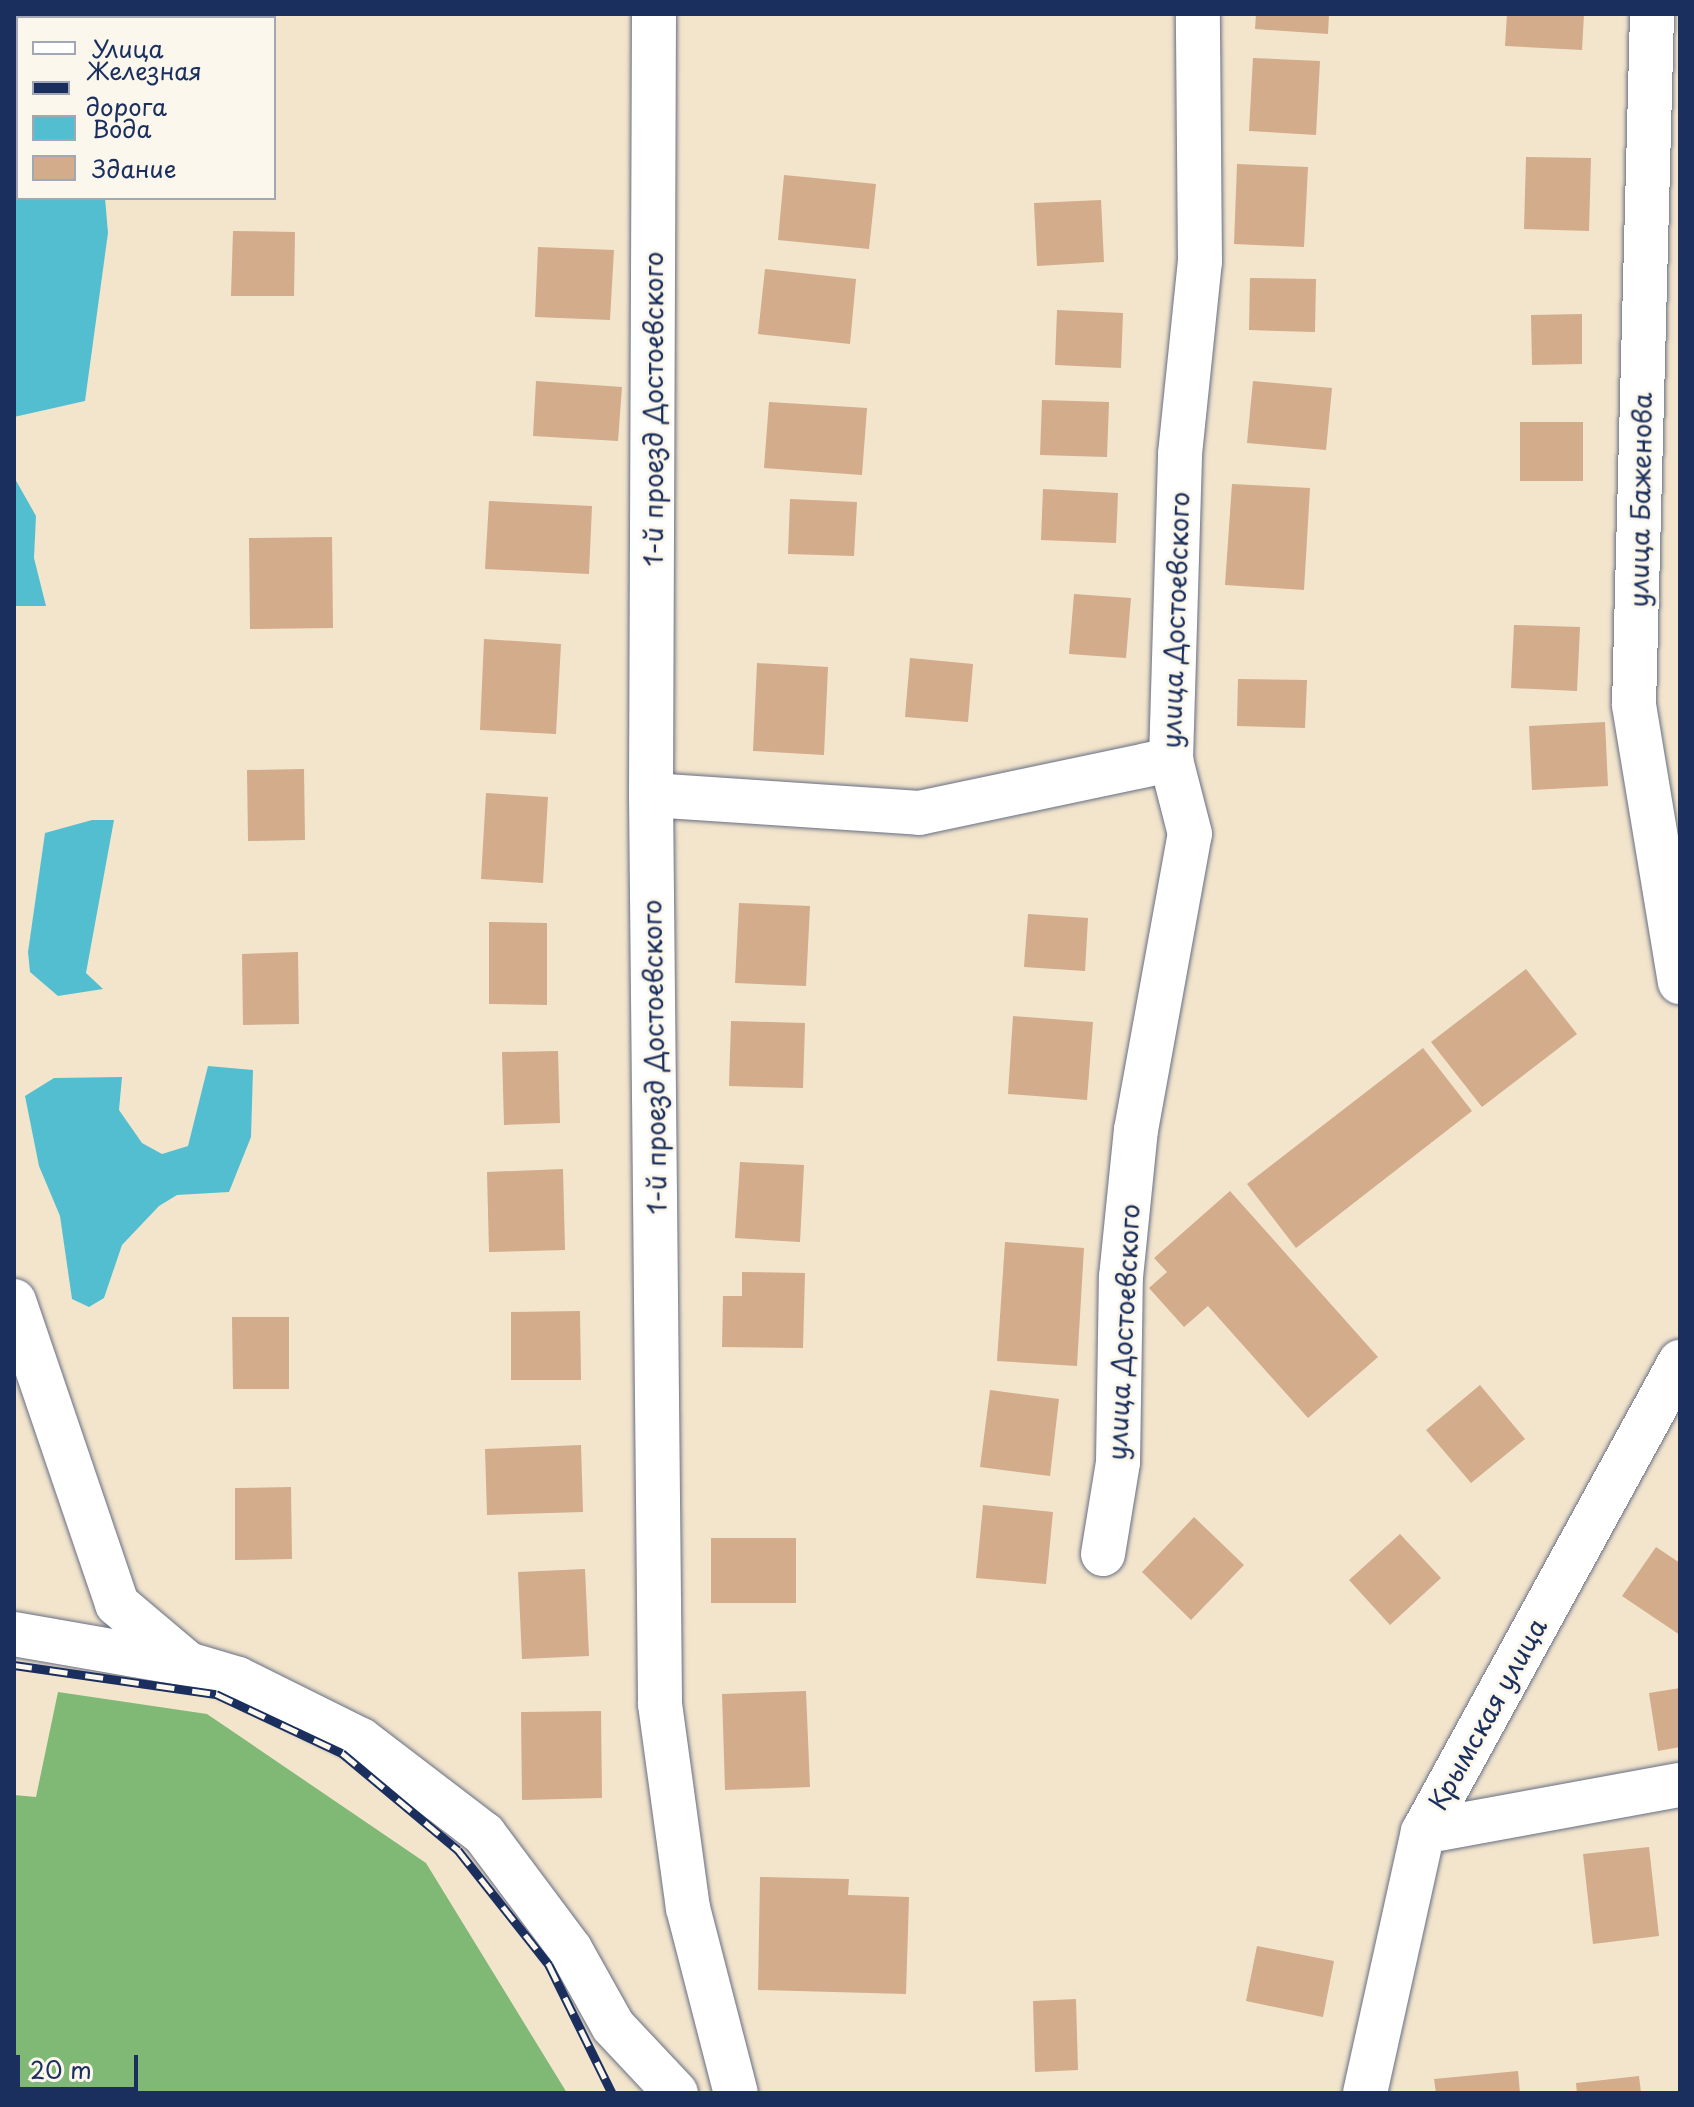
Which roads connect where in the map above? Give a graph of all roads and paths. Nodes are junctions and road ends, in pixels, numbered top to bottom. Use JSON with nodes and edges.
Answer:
{"nodes":[{"id":1,"x":654,"y":14,"type":"edge"},
{"id":2,"x":1198,"y":14,"type":"edge"},
{"id":3,"x":1652,"y":14,"type":"edge"},
{"id":4,"x":1171,"y":760,"type":"junction"},
{"id":5,"x":651,"y":795,"type":"junction"},
{"id":6,"x":1680,"y":982,"type":"edge"},
{"id":7,"x":14,"y":1301,"type":"edge"},
{"id":8,"x":1680,"y":1362,"type":"edge"},
{"id":9,"x":1103,"y":1554,"type":"dead end"},
{"id":10,"x":14,"y":1634,"type":"edge"},
{"id":11,"x":188,"y":1664,"type":"junction"},
{"id":12,"x":1680,"y":1785,"type":"edge"},
{"id":13,"x":1423,"y":1832,"type":"junction"},
{"id":14,"x":676,"y":2093,"type":"edge"},
{"id":15,"x":736,"y":2093,"type":"edge"},
{"id":16,"x":1365,"y":2093,"type":"edge"}],
"edges":[{"from":1,"to":5,"type":"street","name":"1-й проезд Достоевского"},
{"from":2,"to":4,"type":"street","name":"улица Достоевского"},
{"from":3,"to":6,"type":"street","name":"улица Баженова"},
{"from":4,"to":5,"type":"street"},
{"from":4,"to":9,"type":"street","name":"улица Достоевского"},
{"from":5,"to":15,"type":"street","name":"1-й проезд Достоевского"},
{"from":7,"to":11,"type":"street"},
{"from":8,"to":13,"type":"street","name":"Крымская улица"},
{"from":10,"to":11,"type":"street"},
{"from":11,"to":14,"type":"street"},
{"from":12,"to":13,"type":"street"},
{"from":13,"to":16,"type":"street","name":"Крымская улица"}]}
